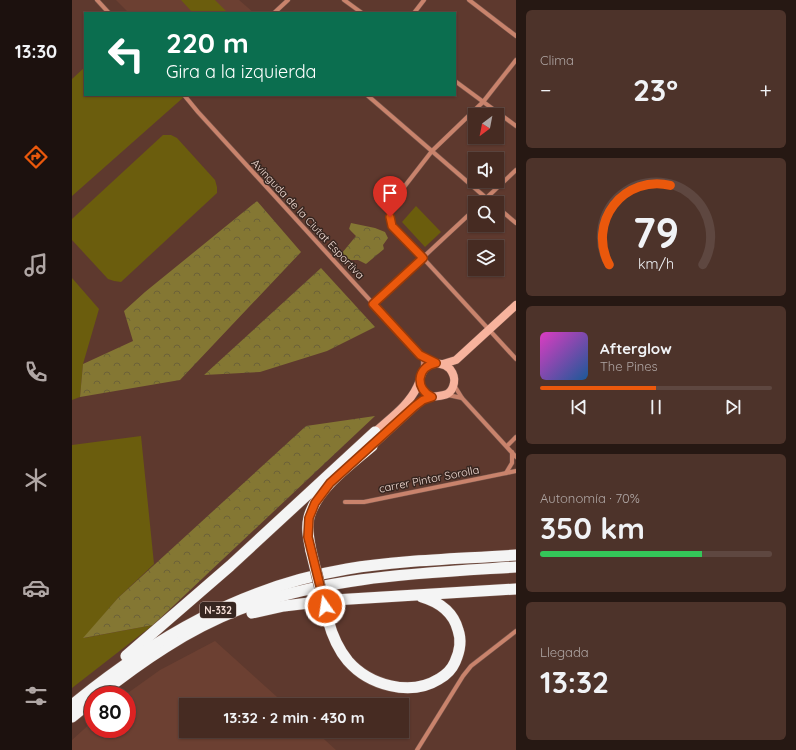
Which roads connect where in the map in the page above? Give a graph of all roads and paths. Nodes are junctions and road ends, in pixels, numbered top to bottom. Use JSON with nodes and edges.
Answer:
{"nodes":[{"id":1,"x":97,"y":0,"type":"edge"},
{"id":2,"x":288,"y":0,"type":"edge"},
{"id":3,"x":344,"y":0,"type":"edge"},
{"id":4,"x":424,"y":0,"type":"edge"},
{"id":5,"x":469,"y":0,"type":"edge"},
{"id":6,"x":108,"y":12,"type":"edge"},
{"id":7,"x":275,"y":12,"type":"edge"},
{"id":8,"x":361,"y":12,"type":"edge"},
{"id":9,"x":415,"y":12,"type":"edge"},
{"id":10,"x":516,"y":36,"type":"edge"},
{"id":11,"x":516,"y":60,"type":"edge"},
{"id":12,"x":456,"y":82,"type":"edge"},
{"id":13,"x":186,"y":96,"type":"edge"},
{"id":14,"x":368,"y":96,"type":"edge"},
{"id":15,"x":483,"y":102,"type":"junction"},
{"id":16,"x":516,"y":126,"type":"edge"},
{"id":17,"x":432,"y":151,"type":"junction"},
{"id":18,"x":516,"y":170,"type":"edge"},
{"id":19,"x":485,"y":196,"type":"edge"},
{"id":20,"x":489,"y":196,"type":"edge"},
{"id":21,"x":504,"y":213,"type":"edge"},
{"id":22,"x":468,"y":216,"type":"edge"},
{"id":23,"x":516,"y":223,"type":"edge"},
{"id":24,"x":423,"y":258,"type":"junction"},
{"id":25,"x":373,"y":304,"type":"junction"},
{"id":26,"x":516,"y":305,"type":"edge"},
{"id":27,"x":489,"y":330,"type":"junction"},
{"id":28,"x":420,"y":355,"type":"junction"},
{"id":29,"x":516,"y":359,"type":"edge"},
{"id":30,"x":456,"y":360,"type":"junction"},
{"id":31,"x":439,"y":364,"type":"junction"},
{"id":32,"x":422,"y":371,"type":"junction"},
{"id":33,"x":452,"y":373,"type":"junction"},
{"id":34,"x":420,"y":380,"type":"junction"},
{"id":35,"x":454,"y":384,"type":"junction"},
{"id":36,"x":446,"y":395,"type":"junction"},
{"id":37,"x":432,"y":397,"type":"junction"},
{"id":38,"x":462,"y":398,"type":"junction"},
{"id":39,"x":375,"y":432,"type":"joint"},
{"id":40,"x":516,"y":437,"type":"edge"},
{"id":41,"x":372,"y":446,"type":"joint"},
{"id":42,"x":507,"y":446,"type":"junction"},
{"id":43,"x":512,"y":452,"type":"junction"},
{"id":44,"x":516,"y":457,"type":"edge"},
{"id":45,"x":516,"y":471,"type":"edge"},
{"id":46,"x":506,"y":473,"type":"junction"},
{"id":47,"x":345,"y":502,"type":"dead end"},
{"id":48,"x":516,"y":555,"type":"edge"},
{"id":49,"x":516,"y":567,"type":"edge"},
{"id":50,"x":516,"y":589,"type":"edge"},
{"id":51,"x":418,"y":595,"type":"junction"},
{"id":52,"x":206,"y":624,"type":"junction"},
{"id":53,"x":516,"y":631,"type":"edge"},
{"id":54,"x":102,"y":680,"type":"junction"},
{"id":55,"x":111,"y":686,"type":"edge"},
{"id":56,"x":72,"y":705,"type":"edge"},
{"id":57,"x":84,"y":707,"type":"edge"},
{"id":58,"x":72,"y":717,"type":"edge"},
{"id":59,"x":417,"y":750,"type":"edge"}],
"edges":[{"from":1,"to":6,"type":"street"},
{"from":2,"to":7,"type":"street"},
{"from":3,"to":8,"type":"street"},
{"from":4,"to":9,"type":"street"},
{"from":5,"to":10,"type":"street"},
{"from":11,"to":15,"type":"street"},
{"from":12,"to":15,"type":"street"},
{"from":13,"to":25,"type":"street","name":"Avinguda de la Ciutat Esportiva"},
{"from":14,"to":17,"type":"street"},
{"from":15,"to":16,"type":"street"},
{"from":15,"to":17,"type":"street"},
{"from":17,"to":19,"type":"street"},
{"from":17,"to":24,"type":"street"},
{"from":18,"to":20,"type":"street"},
{"from":21,"to":23,"type":"street"},
{"from":22,"to":24,"type":"street"},
{"from":24,"to":25,"type":"street"},
{"from":24,"to":27,"type":"street"},
{"from":25,"to":28,"type":"street","name":"Avinguda de la Ciutat Esportiva"},
{"from":26,"to":27,"type":"main road"},
{"from":27,"to":29,"type":"street"},
{"from":27,"to":30,"type":"main road"},
{"from":28,"to":31,"type":"street"},
{"from":28,"to":32,"type":"street"},
{"from":30,"to":31,"type":"main road"},
{"from":30,"to":33,"type":"main road"},
{"from":31,"to":32,"type":"main road"},
{"from":31,"to":33,"type":"main road"},
{"from":32,"to":34,"type":"main road"},
{"from":33,"to":35,"type":"main road"},
{"from":34,"to":37,"type":"main road"},
{"from":34,"to":39,"type":"main road"},
{"from":35,"to":36,"type":"main road"},
{"from":35,"to":38,"type":"street"},
{"from":36,"to":37,"type":"main road"},
{"from":36,"to":38,"type":"street"},
{"from":37,"to":41,"type":"main road"},
{"from":38,"to":42,"type":"street"},
{"from":39,"to":54,"type":"highway"},
{"from":40,"to":42,"type":"street"},
{"from":41,"to":51,"type":"highway","bridge":true},
{"from":42,"to":43,"type":"street"},
{"from":43,"to":44,"type":"street"},
{"from":43,"to":46,"type":"street"},
{"from":45,"to":46,"type":"street","name":"carrer Pintor Sorolla"},
{"from":46,"to":47,"type":"street","name":"carrer Pintor Sorolla"},
{"from":48,"to":54,"type":"highway","number":"N-332"},
{"from":49,"to":52,"type":"highway","number":"N-332"},
{"from":50,"to":51,"type":"highway"},
{"from":51,"to":52,"type":"highway"},
{"from":52,"to":55,"type":"highway","number":"N-332"},
{"from":53,"to":59,"type":"street"},
{"from":54,"to":56,"type":"highway","number":"N-332"},
{"from":57,"to":58,"type":"highway"}]}
